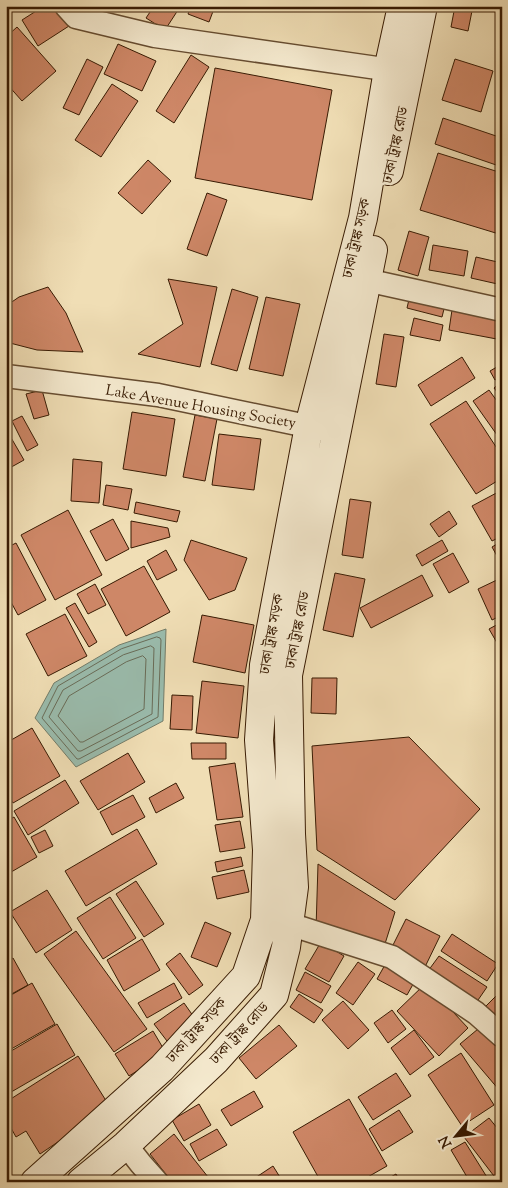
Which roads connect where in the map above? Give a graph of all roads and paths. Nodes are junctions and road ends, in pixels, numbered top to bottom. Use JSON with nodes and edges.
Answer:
{"nodes":[{"id":1,"x":66,"y":6,"type":"edge"},
{"id":2,"x":402,"y":6,"type":"edge"},
{"id":3,"x":423,"y":6,"type":"edge"},
{"id":4,"x":399,"y":72,"type":"junction"},
{"id":5,"x":366,"y":280,"type":"junction"},
{"id":6,"x":502,"y":310,"type":"edge"},
{"id":7,"x":6,"y":376,"type":"edge"},
{"id":8,"x":309,"y":426,"type":"junction"},
{"id":9,"x":336,"y":432,"type":"junction"},
{"id":10,"x":289,"y":924,"type":"junction"},
{"id":11,"x":502,"y":1036,"type":"edge"},
{"id":12,"x":115,"y":1109,"type":"junction"},
{"id":13,"x":131,"y":1139,"type":"junction"},
{"id":14,"x":35,"y":1182,"type":"edge"},
{"id":15,"x":81,"y":1182,"type":"edge"},
{"id":16,"x":157,"y":1182,"type":"edge"}],
"edges":[{"from":1,"to":4,"type":"street"},
{"from":2,"to":4,"type":"main road","name":"ঢাকা ট্রাঙ্ক সড়ক"},
{"from":3,"to":4,"type":"main road","name":"ঢাকা ট্রাঙ্ক রোড"},
{"from":4,"to":5,"type":"main road","name":"ঢাকা ট্রাঙ্ক রোড"},
{"from":4,"to":8,"type":"main road","name":"ঢাকা ট্রাঙ্ক সড়ক"},
{"from":5,"to":6,"type":"street"},
{"from":5,"to":9,"type":"main road","name":"ঢাকা ট্রাঙ্ক রোড"},
{"from":7,"to":8,"type":"street","name":"Lake Avenue Housing Society"},
{"from":8,"to":9,"type":"street","name":"Lake Avenue Housing Society"},
{"from":8,"to":12,"type":"main road","name":"ঢাকা ট্রাঙ্ক সড়ক"},
{"from":9,"to":10,"type":"main road","name":"ঢাকা ট্রাঙ্ক রোড"},
{"from":10,"to":11,"type":"street"},
{"from":10,"to":13,"type":"main road","name":"ঢাকা ট্রাঙ্ক রোড"},
{"from":12,"to":13,"type":"main road"},
{"from":12,"to":14,"type":"main road","name":"ঢাকা ট্রাঙ্ক সড়ক"},
{"from":13,"to":15,"type":"main road","name":"ঢাকা ট্রাঙ্ক রোড"},
{"from":13,"to":16,"type":"street"}]}
